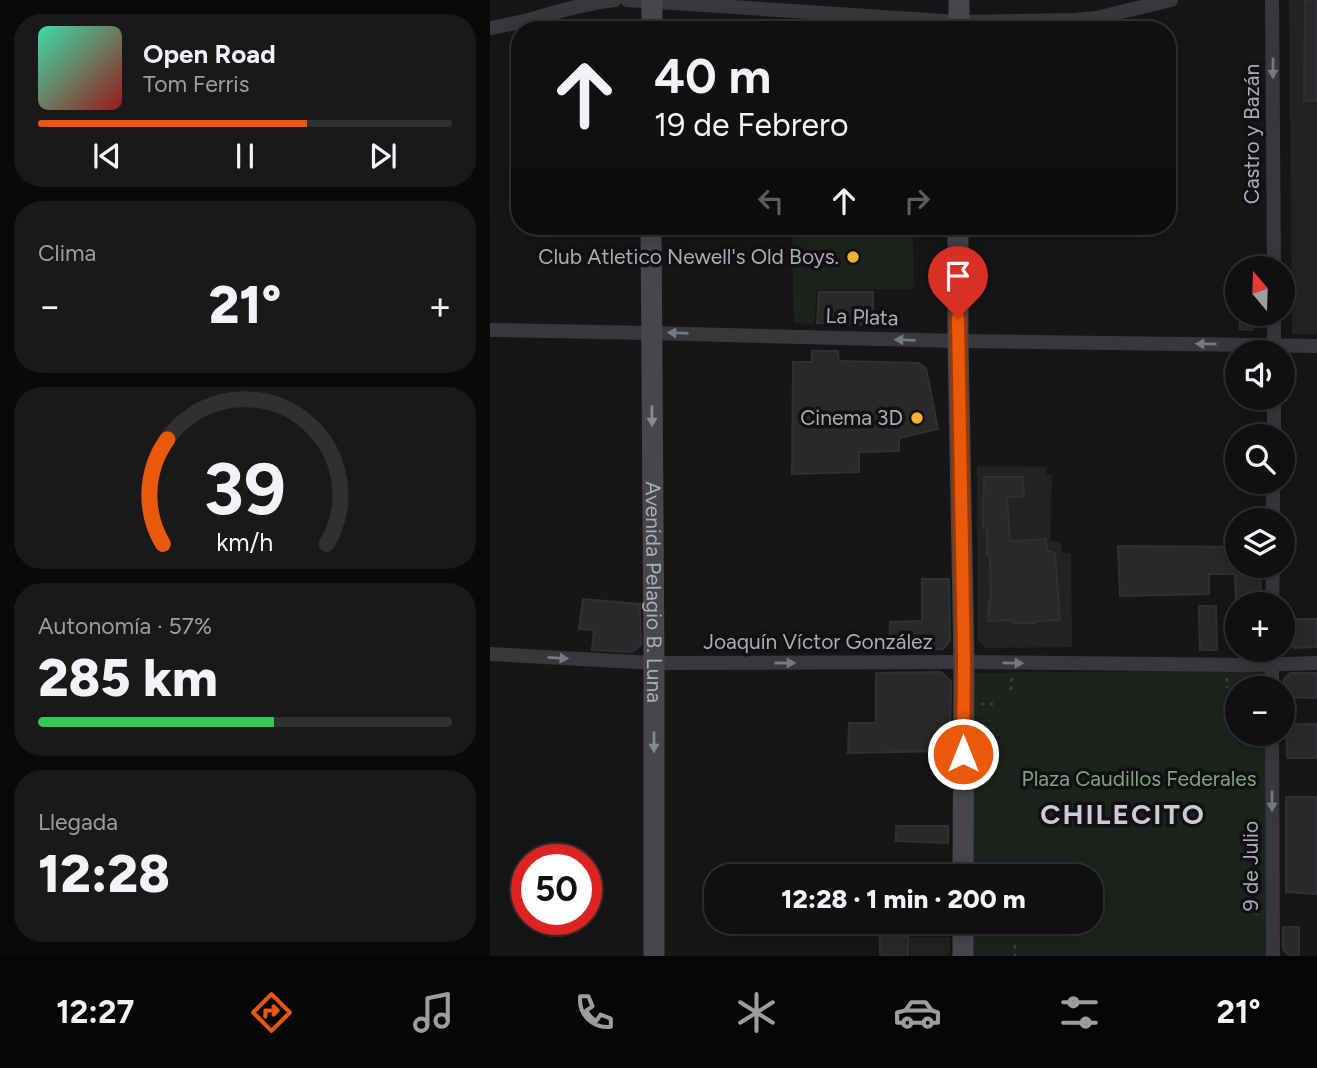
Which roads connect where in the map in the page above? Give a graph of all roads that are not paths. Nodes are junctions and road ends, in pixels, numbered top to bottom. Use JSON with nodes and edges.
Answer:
{"nodes":[{"id":1,"x":615,"y":0,"type":"edge"},
{"id":2,"x":627,"y":0,"type":"edge"},
{"id":3,"x":960,"y":0,"type":"edge"},
{"id":4,"x":1171,"y":0,"type":"edge"},
{"id":5,"x":1272,"y":0,"type":"edge"},
{"id":6,"x":652,"y":1,"type":"edge"},
{"id":7,"x":521,"y":21,"type":"edge"},
{"id":8,"x":652,"y":21,"type":"edge"},
{"id":9,"x":898,"y":21,"type":"edge"},
{"id":10,"x":959,"y":21,"type":"edge"},
{"id":11,"x":1056,"y":21,"type":"edge"},
{"id":12,"x":511,"y":24,"type":"edge"},
{"id":13,"x":490,"y":28,"type":"edge"},
{"id":14,"x":651,"y":235,"type":"edge"},
{"id":15,"x":958,"y":235,"type":"edge"},
{"id":16,"x":1274,"y":256,"type":"edge"},
{"id":17,"x":490,"y":330,"type":"edge"},
{"id":18,"x":651,"y":333,"type":"junction"},
{"id":19,"x":958,"y":341,"type":"junction"},
{"id":20,"x":1317,"y":346,"type":"edge"},
{"id":21,"x":1225,"y":347,"type":"edge"},
{"id":22,"x":1295,"y":347,"type":"edge"},
{"id":23,"x":490,"y":654,"type":"edge"},
{"id":24,"x":1295,"y":660,"type":"edge"},
{"id":25,"x":964,"y":662,"type":"junction"},
{"id":26,"x":1259,"y":662,"type":"edge"},
{"id":27,"x":654,"y":663,"type":"junction"},
{"id":28,"x":1317,"y":663,"type":"edge"},
{"id":29,"x":1251,"y":665,"type":"joint"},
{"id":30,"x":1272,"y":746,"type":"edge"},
{"id":31,"x":963,"y":864,"type":"edge"},
{"id":32,"x":964,"y":934,"type":"edge"},
{"id":33,"x":654,"y":956,"type":"edge"},
{"id":34,"x":963,"y":956,"type":"edge"},
{"id":35,"x":1273,"y":956,"type":"edge"}],
"edges":[{"from":1,"to":7,"type":"street"},
{"from":2,"to":6,"type":"street"},
{"from":3,"to":10,"type":"main road"},
{"from":4,"to":11,"type":"street"},
{"from":5,"to":16,"type":"street","name":"Castro y Bazán","one_way":true},
{"from":6,"to":8,"type":"main road"},
{"from":6,"to":9,"type":"street"},
{"from":12,"to":13,"type":"street"},
{"from":14,"to":18,"type":"main road","name":"Avenida Pelagio B. Luna"},
{"from":15,"to":19,"type":"main road"},
{"from":17,"to":18,"type":"street","name":"La Plata"},
{"from":19,"to":18,"type":"street","name":"La Plata","one_way":true},
{"from":18,"to":27,"type":"main road","name":"Avenida Pelagio B. Luna","one_way":true},
{"from":21,"to":19,"type":"street","name":"La Plata","one_way":true},
{"from":19,"to":25,"type":"main road"},
{"from":20,"to":22,"type":"street","name":"La Plata"},
{"from":23,"to":27,"type":"street","name":"Joaquín Víctor González","one_way":true},
{"from":24,"to":28,"type":"street","name":"Joaquín Víctor González"},
{"from":27,"to":25,"type":"street","name":"Joaquín Víctor González","one_way":true},
{"from":25,"to":29,"type":"street","name":"Joaquín Víctor González","one_way":true},
{"from":25,"to":31,"type":"main road"},
{"from":26,"to":29,"type":"street","name":"Joaquín Víctor González"},
{"from":27,"to":33,"type":"main road","name":"Avenida Pelagio B. Luna","one_way":true},
{"from":30,"to":35,"type":"street","name":"9 de Julio","one_way":true},
{"from":32,"to":34,"type":"main road"}]}
